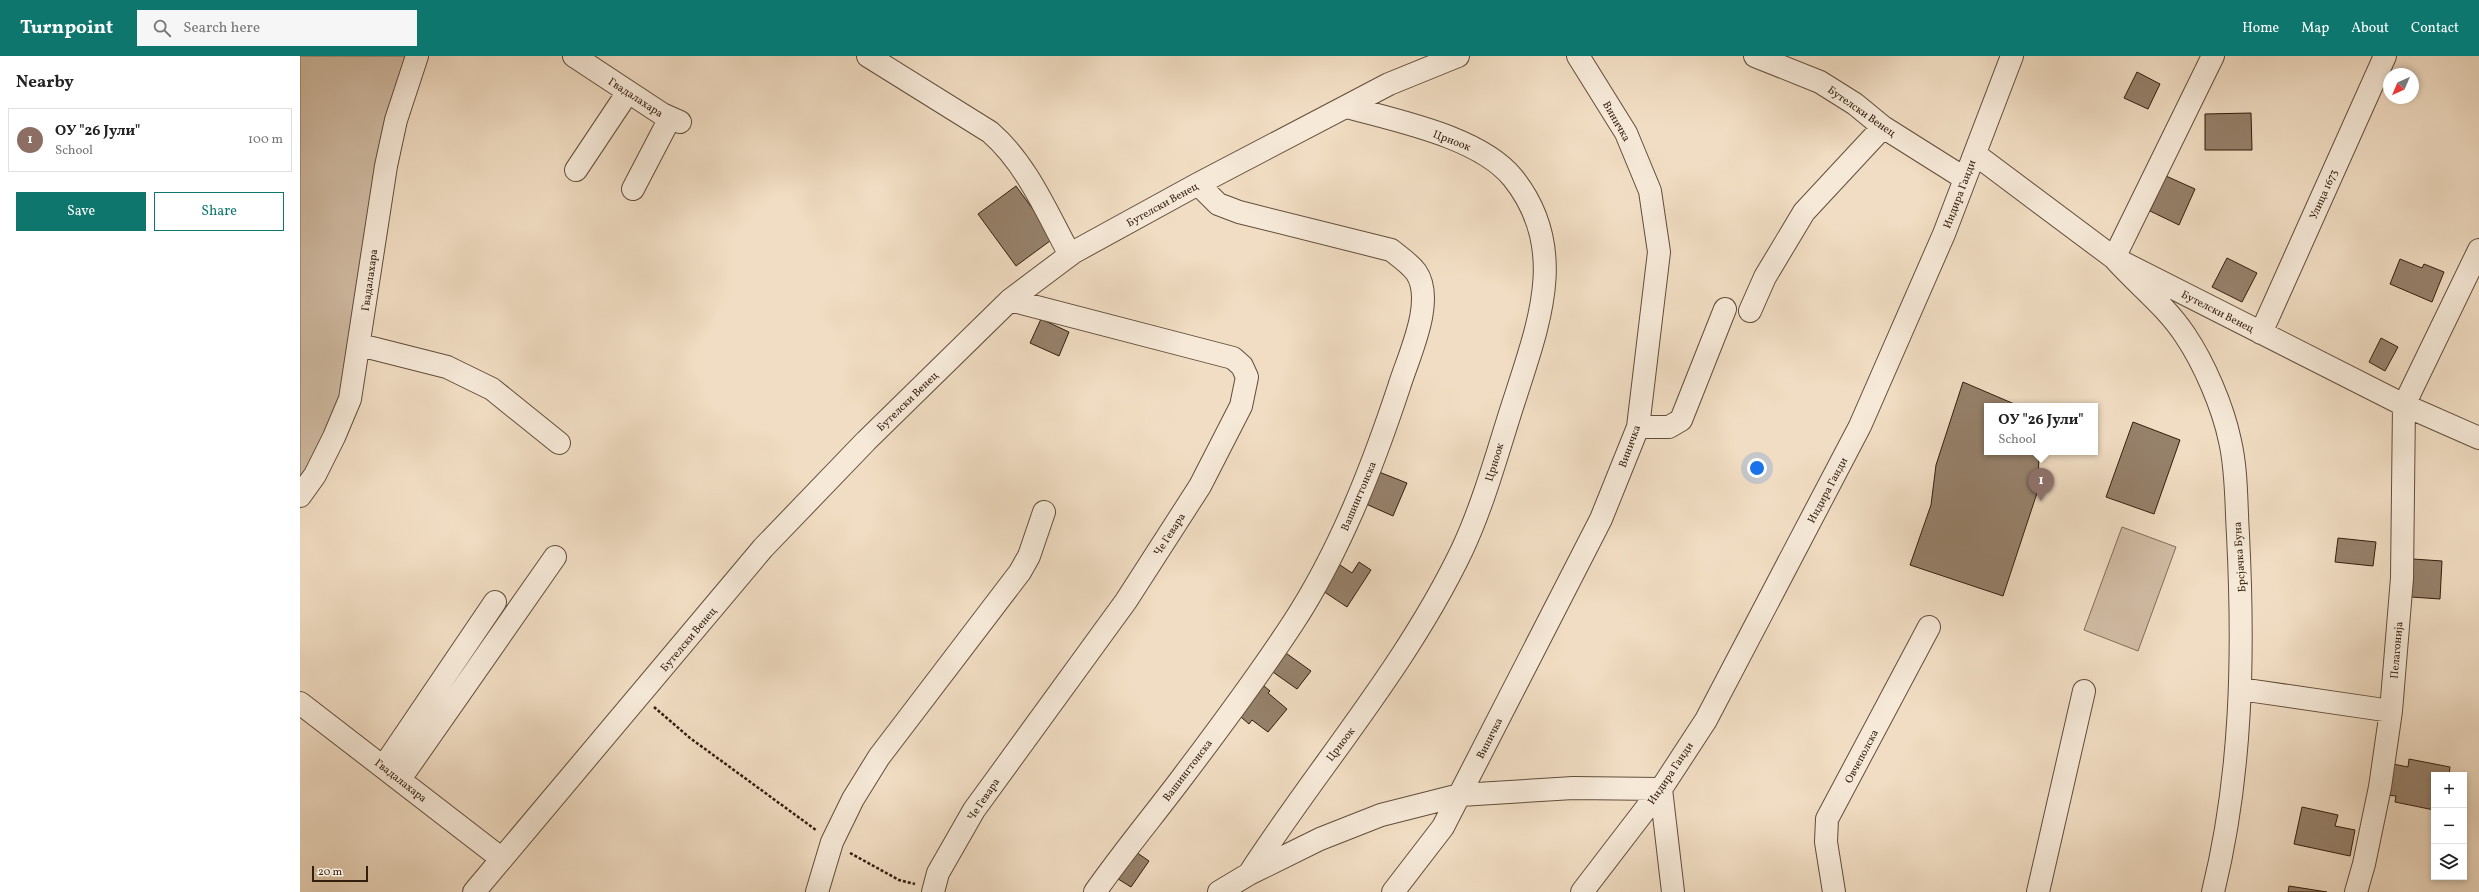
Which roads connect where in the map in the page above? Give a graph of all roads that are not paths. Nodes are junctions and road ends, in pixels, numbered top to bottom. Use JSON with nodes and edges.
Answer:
{"nodes":[{"id":1,"x":416,"y":56,"type":"edge"},
{"id":2,"x":574,"y":56,"type":"edge"},
{"id":3,"x":868,"y":56,"type":"edge"},
{"id":4,"x":1458,"y":56,"type":"edge"},
{"id":5,"x":1578,"y":56,"type":"edge"},
{"id":6,"x":1755,"y":56,"type":"edge"},
{"id":7,"x":2012,"y":56,"type":"edge"},
{"id":8,"x":2213,"y":56,"type":"edge"},
{"id":9,"x":2385,"y":56,"type":"edge"},
{"id":10,"x":628,"y":92,"type":"junction"},
{"id":11,"x":1347,"y":107,"type":"junction"},
{"id":12,"x":1884,"y":127,"type":"junction"},
{"id":13,"x":1975,"y":154,"type":"junction"},
{"id":14,"x":576,"y":170,"type":"dead end"},
{"id":15,"x":1964,"y":178,"type":"junction"},
{"id":16,"x":1198,"y":184,"type":"junction"},
{"id":17,"x":633,"y":189,"type":"dead end"},
{"id":18,"x":2479,"y":250,"type":"edge"},
{"id":19,"x":1070,"y":256,"type":"junction"},
{"id":20,"x":2114,"y":258,"type":"junction"},
{"id":21,"x":1010,"y":300,"type":"junction"},
{"id":22,"x":1725,"y":309,"type":"dead end"},
{"id":23,"x":1750,"y":312,"type":"dead end"},
{"id":24,"x":2261,"y":333,"type":"junction"},
{"id":25,"x":360,"y":345,"type":"junction"},
{"id":26,"x":2404,"y":405,"type":"junction"},
{"id":27,"x":1638,"y":428,"type":"junction"},
{"id":28,"x":2479,"y":438,"type":"edge"},
{"id":29,"x":559,"y":444,"type":"dead end"},
{"id":30,"x":300,"y":496,"type":"edge"},
{"id":31,"x":1044,"y":512,"type":"dead end"},
{"id":32,"x":555,"y":557,"type":"dead end"},
{"id":33,"x":495,"y":602,"type":"dead end"},
{"id":34,"x":1929,"y":628,"type":"dead end"},
{"id":35,"x":2240,"y":689,"type":"junction"},
{"id":36,"x":2084,"y":691,"type":"dead end"},
{"id":37,"x":300,"y":703,"type":"edge"},
{"id":38,"x":2391,"y":710,"type":"junction"},
{"id":39,"x":392,"y":773,"type":"junction"},
{"id":40,"x":1661,"y":789,"type":"junction"},
{"id":41,"x":1460,"y":795,"type":"junction"},
{"id":42,"x":502,"y":859,"type":"junction"},
{"id":43,"x":1249,"y":874,"type":"junction"},
{"id":44,"x":933,"y":890,"type":"edge"},
{"id":45,"x":474,"y":892,"type":"edge"},
{"id":46,"x":817,"y":892,"type":"edge"},
{"id":47,"x":1095,"y":892,"type":"edge"},
{"id":48,"x":1219,"y":892,"type":"edge"},
{"id":49,"x":1393,"y":892,"type":"edge"},
{"id":50,"x":1582,"y":892,"type":"edge"},
{"id":51,"x":1673,"y":892,"type":"edge"},
{"id":52,"x":1834,"y":892,"type":"edge"},
{"id":53,"x":2038,"y":892,"type":"edge"},
{"id":54,"x":2213,"y":892,"type":"edge"},
{"id":55,"x":2356,"y":892,"type":"edge"}],
"edges":[{"from":1,"to":25,"type":"street","name":"Гвадалахара"},
{"from":2,"to":10,"type":"street","name":"Гвадалахара"},
{"from":3,"to":19,"type":"street"},
{"from":4,"to":11,"type":"street","name":"Бутелски Венец"},
{"from":5,"to":27,"type":"street","name":"Виничка"},
{"from":6,"to":12,"type":"street","name":"Бутелски Венец"},
{"from":7,"to":13,"type":"street","name":"Индира Ганди"},
{"from":8,"to":20,"type":"street"},
{"from":9,"to":24,"type":"street","name":"Улица 1673"},
{"from":10,"to":14,"type":"street"},
{"from":10,"to":17,"type":"street","name":"Гвадалахара"},
{"from":11,"to":16,"type":"street","name":"Бутелски Венец"},
{"from":11,"to":43,"type":"street","name":"Црноок"},
{"from":12,"to":15,"type":"street","name":"Бутелски Венец"},
{"from":12,"to":23,"type":"street"},
{"from":13,"to":15,"type":"street","name":"Индира Ганди"},
{"from":13,"to":20,"type":"street","name":"Бутелски Венец"},
{"from":15,"to":40,"type":"street","name":"Индира Ганди"},
{"from":16,"to":19,"type":"street","name":"Бутелски Венец"},
{"from":16,"to":47,"type":"street","name":"Вашингтонска"},
{"from":18,"to":26,"type":"street"},
{"from":19,"to":21,"type":"street","name":"Бутелски Венец"},
{"from":20,"to":24,"type":"street","name":"Бутелски Венец"},
{"from":20,"to":35,"type":"street","name":"Брсјачка Буна"},
{"from":21,"to":42,"type":"street","name":"Бутелски Венец"},
{"from":21,"to":44,"type":"street","name":"Че Гевара"},
{"from":22,"to":27,"type":"street"},
{"from":24,"to":26,"type":"street","name":"Бутелски Венец"},
{"from":25,"to":29,"type":"street"},
{"from":25,"to":30,"type":"street","name":"Гвадалахара"},
{"from":26,"to":28,"type":"street","name":"Бутелски Венец"},
{"from":26,"to":38,"type":"street","name":"Пелагонија"},
{"from":27,"to":41,"type":"street","name":"Виничка"},
{"from":31,"to":46,"type":"street"},
{"from":32,"to":39,"type":"street"},
{"from":33,"to":39,"type":"street"},
{"from":34,"to":52,"type":"street","name":"Овчеполска"},
{"from":35,"to":38,"type":"street"},
{"from":35,"to":54,"type":"street","name":"Брсјачка Буна"},
{"from":36,"to":53,"type":"street"},
{"from":37,"to":39,"type":"street","name":"Гвадалахара"},
{"from":38,"to":55,"type":"street","name":"Пелагонија"},
{"from":39,"to":42,"type":"street","name":"Гвадалахара"},
{"from":40,"to":41,"type":"street"},
{"from":40,"to":50,"type":"street","name":"Индира Ганди"},
{"from":40,"to":51,"type":"street"},
{"from":41,"to":43,"type":"street"},
{"from":41,"to":49,"type":"street","name":"Виничка"},
{"from":42,"to":45,"type":"street","name":"Бутелски Венец"},
{"from":43,"to":48,"type":"street"}]}
